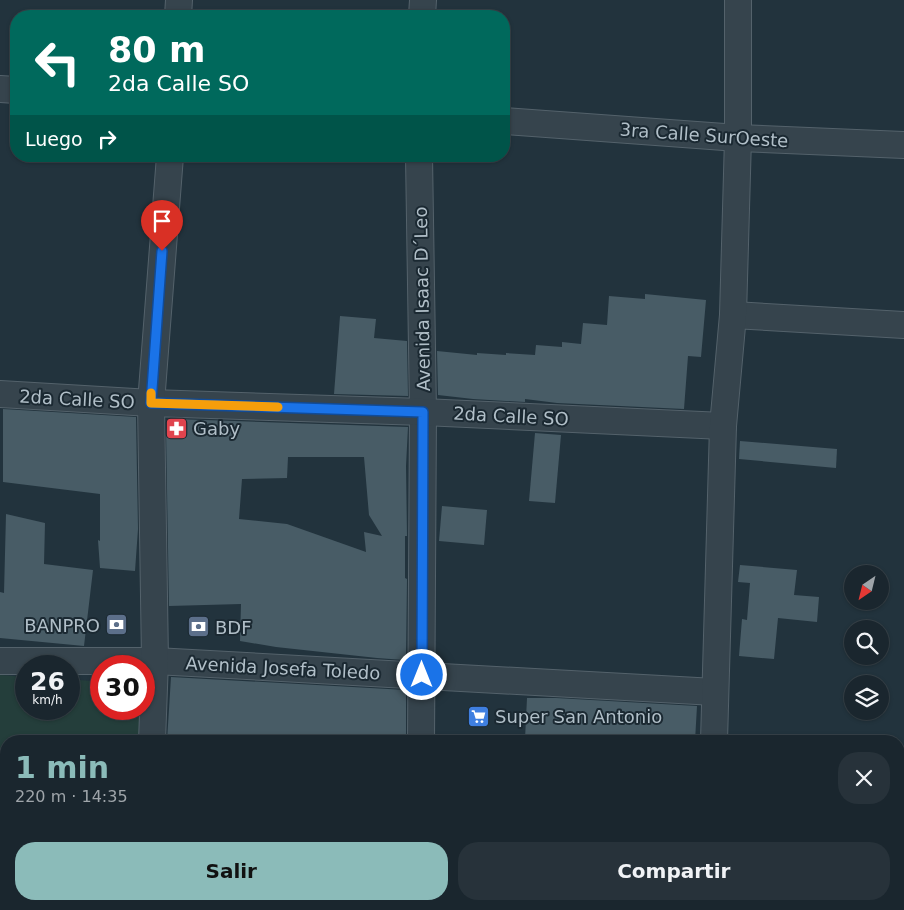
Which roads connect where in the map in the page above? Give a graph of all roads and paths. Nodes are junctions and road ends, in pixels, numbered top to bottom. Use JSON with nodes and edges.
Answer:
{"nodes":[{"id":1,"x":738,"y":0,"type":"edge"},
{"id":2,"x":510,"y":121,"type":"edge"},
{"id":3,"x":738,"y":138,"type":"junction"},
{"id":4,"x":904,"y":145,"type":"edge"},
{"id":5,"x":170,"y":162,"type":"edge"},
{"id":6,"x":420,"y":162,"type":"edge"},
{"id":7,"x":733,"y":315,"type":"junction"},
{"id":8,"x":904,"y":325,"type":"edge"},
{"id":9,"x":0,"y":394,"type":"edge"},
{"id":10,"x":151,"y":403,"type":"junction"},
{"id":11,"x":423,"y":412,"type":"junction"},
{"id":12,"x":723,"y":426,"type":"junction"},
{"id":13,"x":155,"y":655,"type":"edge"},
{"id":14,"x":0,"y":661,"type":"edge"},
{"id":15,"x":90,"y":661,"type":"edge"},
{"id":16,"x":155,"y":661,"type":"edge"},
{"id":17,"x":422,"y":675,"type":"junction"},
{"id":18,"x":715,"y":692,"type":"junction"},
{"id":19,"x":153,"y":720,"type":"edge"},
{"id":20,"x":152,"y":735,"type":"edge"},
{"id":21,"x":421,"y":735,"type":"edge"},
{"id":22,"x":714,"y":735,"type":"edge"}],
"edges":[{"from":1,"to":3,"type":"street"},
{"from":2,"to":3,"type":"street","name":"3ra Calle SurOeste"},
{"from":3,"to":4,"type":"street","name":"3ra Calle SurOeste"},
{"from":3,"to":7,"type":"street"},
{"from":5,"to":10,"type":"street"},
{"from":6,"to":11,"type":"street","name":"Avenida Isaac D´Leo"},
{"from":7,"to":8,"type":"street"},
{"from":7,"to":12,"type":"street"},
{"from":9,"to":10,"type":"street","name":"2da Calle SO"},
{"from":10,"to":11,"type":"street","name":"2da Calle SO"},
{"from":10,"to":13,"type":"street"},
{"from":11,"to":12,"type":"street","name":"2da Calle SO"},
{"from":11,"to":17,"type":"street","name":"Avenida Isaac D´Leo"},
{"from":12,"to":18,"type":"street"},
{"from":14,"to":15,"type":"street","name":"Avenida Josefa Toledo"},
{"from":16,"to":17,"type":"street","name":"Avenida Josefa Toledo"},
{"from":17,"to":18,"type":"street","name":"Avenida Josefa Toledo"},
{"from":17,"to":21,"type":"street","name":"Avenida Isaac D´Leo"},
{"from":18,"to":22,"type":"street"},
{"from":19,"to":20,"type":"street"}]}
